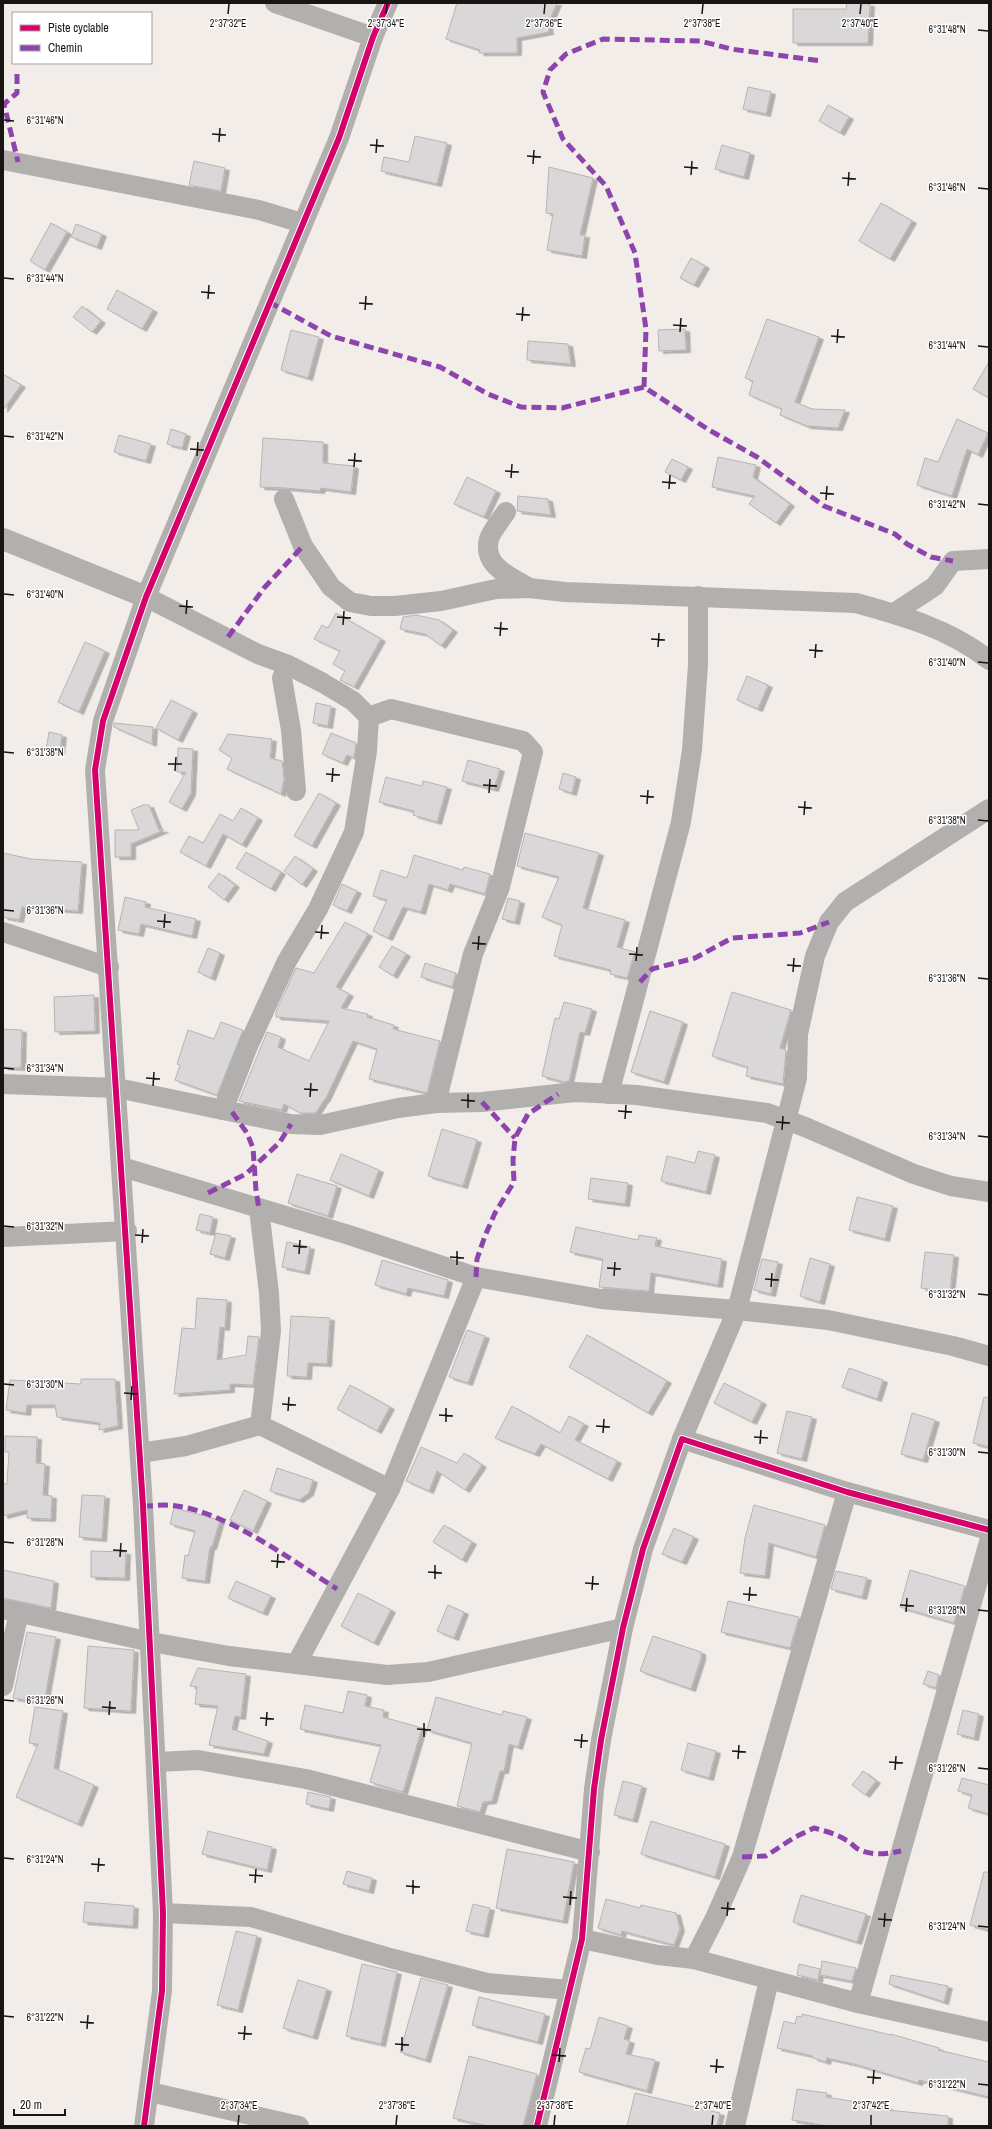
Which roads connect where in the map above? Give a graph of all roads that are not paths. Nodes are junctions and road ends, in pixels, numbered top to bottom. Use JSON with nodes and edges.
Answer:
{"nodes":[{"id":1,"x":275,"y":3,"type":"edge"},
{"id":2,"x":388,"y":3,"type":"edge"},
{"id":3,"x":373,"y":37,"type":"junction"},
{"id":4,"x":3,"y":160,"type":"edge"},
{"id":5,"x":302,"y":223,"type":"junction"},
{"id":6,"x":284,"y":499,"type":"dead end"},
{"id":7,"x":506,"y":512,"type":"dead end"},
{"id":8,"x":3,"y":539,"type":"edge"},
{"id":9,"x":989,"y":559,"type":"edge"},
{"id":10,"x":529,"y":588,"type":"junction"},
{"id":11,"x":698,"y":596,"type":"junction"},
{"id":12,"x":146,"y":597,"type":"junction"},
{"id":13,"x":894,"y":613,"type":"junction"},
{"id":14,"x":989,"y":660,"type":"edge"},
{"id":15,"x":288,"y":665,"type":"junction"},
{"id":16,"x":369,"y":717,"type":"junction"},
{"id":17,"x":296,"y":791,"type":"dead end"},
{"id":18,"x":989,"y":809,"type":"edge"},
{"id":19,"x":3,"y":932,"type":"edge"},
{"id":20,"x":109,"y":967,"type":"junction"},
{"id":21,"x":3,"y":1084,"type":"edge"},
{"id":22,"x":117,"y":1088,"type":"junction"},
{"id":23,"x":609,"y":1094,"type":"junction"},
{"id":24,"x":436,"y":1104,"type":"junction"},
{"id":25,"x":223,"y":1110,"type":"junction"},
{"id":26,"x":787,"y":1120,"type":"junction"},
{"id":27,"x":122,"y":1167,"type":"junction"},
{"id":28,"x":989,"y":1192,"type":"edge"},
{"id":29,"x":259,"y":1209,"type":"junction"},
{"id":30,"x":127,"y":1231,"type":"junction"},
{"id":31,"x":3,"y":1237,"type":"edge"},
{"id":32,"x":476,"y":1277,"type":"junction"},
{"id":33,"x":736,"y":1310,"type":"junction"},
{"id":34,"x":989,"y":1356,"type":"edge"},
{"id":35,"x":260,"y":1425,"type":"junction"},
{"id":36,"x":682,"y":1439,"type":"junction"},
{"id":37,"x":140,"y":1453,"type":"junction"},
{"id":38,"x":390,"y":1489,"type":"junction"},
{"id":39,"x":847,"y":1492,"type":"junction"},
{"id":40,"x":989,"y":1530,"type":"edge"},
{"id":41,"x":989,"y":1542,"type":"edge"},
{"id":42,"x":11,"y":1611,"type":"edge"},
{"id":43,"x":623,"y":1628,"type":"junction"},
{"id":44,"x":151,"y":1642,"type":"junction"},
{"id":45,"x":297,"y":1663,"type":"junction"},
{"id":46,"x":3,"y":1686,"type":"edge"},
{"id":47,"x":157,"y":1762,"type":"junction"},
{"id":48,"x":590,"y":1852,"type":"junction"},
{"id":49,"x":163,"y":1913,"type":"junction"},
{"id":50,"x":582,"y":1940,"type":"junction"},
{"id":51,"x":694,"y":1959,"type":"junction"},
{"id":52,"x":768,"y":1980,"type":"junction"},
{"id":53,"x":570,"y":1990,"type":"junction"},
{"id":54,"x":858,"y":2003,"type":"junction"},
{"id":55,"x":989,"y":2032,"type":"edge"},
{"id":56,"x":150,"y":2092,"type":"junction"},
{"id":57,"x":144,"y":2126,"type":"edge"},
{"id":58,"x":299,"y":2126,"type":"edge"},
{"id":59,"x":538,"y":2126,"type":"edge"},
{"id":60,"x":735,"y":2126,"type":"edge"}],
"edges":[{"from":1,"to":3,"type":"street"},
{"from":2,"to":3,"type":"street"},
{"from":3,"to":5,"type":"street"},
{"from":4,"to":5,"type":"street"},
{"from":5,"to":12,"type":"street"},
{"from":6,"to":10,"type":"street"},
{"from":7,"to":10,"type":"street"},
{"from":8,"to":12,"type":"street"},
{"from":9,"to":13,"type":"street"},
{"from":10,"to":11,"type":"street"},
{"from":11,"to":13,"type":"street"},
{"from":11,"to":23,"type":"street"},
{"from":12,"to":15,"type":"street"},
{"from":12,"to":20,"type":"street"},
{"from":13,"to":14,"type":"street"},
{"from":15,"to":16,"type":"street"},
{"from":15,"to":17,"type":"street"},
{"from":16,"to":24,"type":"street"},
{"from":16,"to":25,"type":"street"},
{"from":18,"to":26,"type":"street"},
{"from":19,"to":20,"type":"street"},
{"from":20,"to":22,"type":"street"},
{"from":21,"to":22,"type":"street"},
{"from":22,"to":25,"type":"street"},
{"from":22,"to":27,"type":"street"},
{"from":23,"to":24,"type":"street"},
{"from":23,"to":26,"type":"street"},
{"from":24,"to":25,"type":"street"},
{"from":26,"to":28,"type":"street"},
{"from":26,"to":33,"type":"street"},
{"from":27,"to":29,"type":"street"},
{"from":27,"to":30,"type":"street"},
{"from":29,"to":32,"type":"street"},
{"from":29,"to":35,"type":"street"},
{"from":30,"to":31,"type":"street"},
{"from":30,"to":37,"type":"street"},
{"from":32,"to":33,"type":"street"},
{"from":32,"to":38,"type":"street"},
{"from":33,"to":34,"type":"street"},
{"from":33,"to":36,"type":"street"},
{"from":35,"to":37,"type":"street"},
{"from":35,"to":38,"type":"street"},
{"from":36,"to":39,"type":"street"},
{"from":36,"to":43,"type":"street"},
{"from":37,"to":44,"type":"street"},
{"from":38,"to":45,"type":"street"},
{"from":39,"to":40,"type":"street"},
{"from":39,"to":51,"type":"street"},
{"from":41,"to":54,"type":"street"},
{"from":42,"to":44,"type":"street"},
{"from":42,"to":46,"type":"street"},
{"from":43,"to":45,"type":"street"},
{"from":43,"to":48,"type":"street"},
{"from":44,"to":45,"type":"street"},
{"from":44,"to":47,"type":"street"},
{"from":47,"to":48,"type":"street"},
{"from":47,"to":49,"type":"street"},
{"from":48,"to":50,"type":"street"},
{"from":49,"to":53,"type":"street"},
{"from":49,"to":56,"type":"street"},
{"from":50,"to":51,"type":"street"},
{"from":50,"to":53,"type":"street"},
{"from":51,"to":52,"type":"street"},
{"from":52,"to":54,"type":"street"},
{"from":52,"to":60,"type":"street"},
{"from":53,"to":59,"type":"street"},
{"from":54,"to":55,"type":"street"},
{"from":56,"to":57,"type":"street"},
{"from":56,"to":58,"type":"street"}]}
